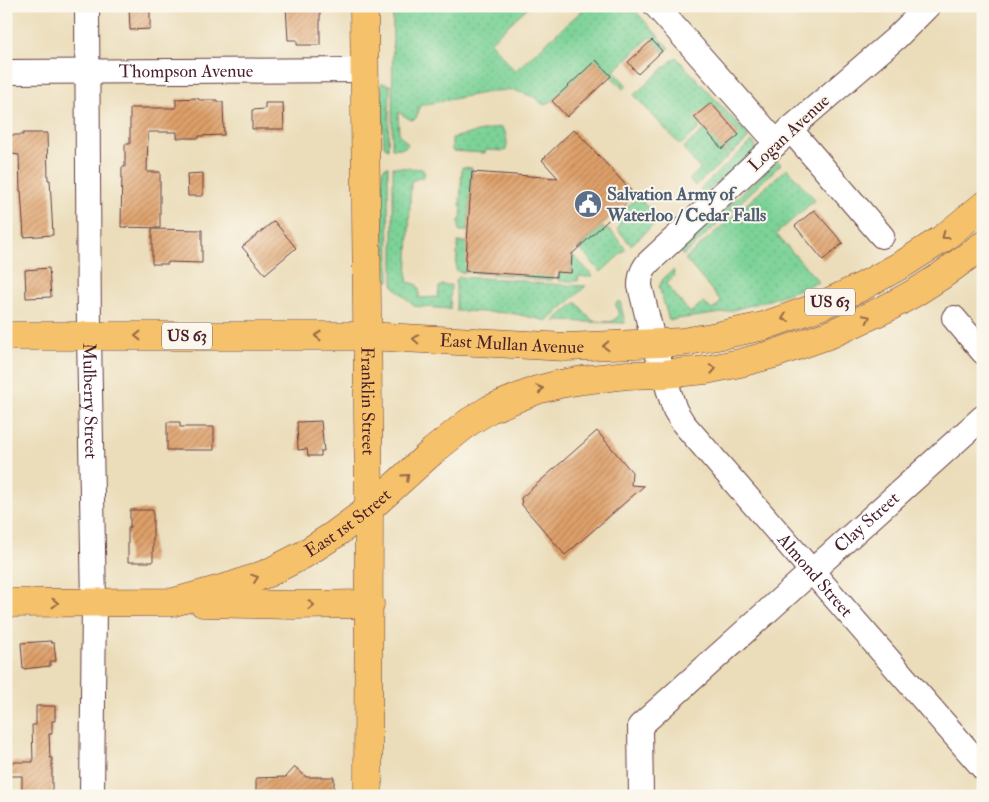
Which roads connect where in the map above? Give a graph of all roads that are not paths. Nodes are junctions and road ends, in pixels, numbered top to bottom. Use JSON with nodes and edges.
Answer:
{"nodes":[{"id":1,"x":87,"y":6,"type":"edge"},
{"id":2,"x":364,"y":6,"type":"edge"},
{"id":3,"x":656,"y":6,"type":"edge"},
{"id":4,"x":928,"y":6,"type":"edge"},
{"id":5,"x":365,"y":70,"type":"junction"},
{"id":6,"x":87,"y":71,"type":"junction"},
{"id":7,"x":6,"y":72,"type":"edge"},
{"id":8,"x":784,"y":136,"type":"junction"},
{"id":9,"x":983,"y":206,"type":"edge"},
{"id":10,"x":882,"y":236,"type":"dead end"},
{"id":11,"x":983,"y":245,"type":"edge"},
{"id":12,"x":954,"y":318,"type":"dead end"},
{"id":13,"x":89,"y":335,"type":"junction"},
{"id":14,"x":6,"y":336,"type":"edge"},
{"id":15,"x":367,"y":336,"type":"junction"},
{"id":16,"x":654,"y":344,"type":"junction"},
{"id":17,"x":983,"y":352,"type":"edge"},
{"id":18,"x":664,"y":374,"type":"junction"},
{"id":19,"x":983,"y":417,"type":"edge"},
{"id":20,"x":369,"y":509,"type":"junction"},
{"id":21,"x":811,"y":572,"type":"junction"},
{"id":22,"x":94,"y":602,"type":"junction"},
{"id":23,"x":174,"y":602,"type":"junction"},
{"id":24,"x":6,"y":603,"type":"edge"},
{"id":25,"x":370,"y":604,"type":"junction"},
{"id":26,"x":983,"y":768,"type":"edge"},
{"id":27,"x":644,"y":792,"type":"edge"},
{"id":28,"x":92,"y":796,"type":"edge"},
{"id":29,"x":368,"y":796,"type":"edge"}],
"edges":[{"from":1,"to":6,"type":"street","name":"Mulberry Street"},
{"from":2,"to":5,"type":"main road","name":"Franklin Street"},
{"from":3,"to":8,"type":"street"},
{"from":4,"to":8,"type":"street","name":"Logan Avenue"},
{"from":5,"to":6,"type":"street","name":"Thompson Avenue"},
{"from":5,"to":15,"type":"main road","name":"Franklin Street"},
{"from":6,"to":7,"type":"street","name":"Thompson Avenue"},
{"from":6,"to":13,"type":"street","name":"Mulberry Street"},
{"from":8,"to":10,"type":"street"},
{"from":8,"to":16,"type":"street","name":"Logan Avenue"},
{"from":9,"to":16,"type":"main road","name":"East Mullan Avenue","number":"US 63","one_way":true},
{"from":18,"to":11,"type":"main road","number":"US 63","one_way":true},
{"from":12,"to":17,"type":"street"},
{"from":13,"to":14,"type":"main road","name":"East Mullan Avenue","number":"US 63"},
{"from":15,"to":13,"type":"main road","name":"East Mullan Avenue","number":"US 63","one_way":true},
{"from":13,"to":22,"type":"street","name":"Mulberry Street"},
{"from":16,"to":15,"type":"main road","name":"East Mullan Avenue","number":"US 63","one_way":true},
{"from":15,"to":20,"type":"main road","name":"Franklin Street"},
{"from":16,"to":18,"type":"street","name":"Logan Avenue"},
{"from":20,"to":18,"type":"main road","name":"East 1st Street","number":"US 63","one_way":true},
{"from":18,"to":21,"type":"street","name":"Almond Street"},
{"from":19,"to":21,"type":"street","name":"Clay Street"},
{"from":23,"to":20,"type":"main road","name":"East 1st Street","number":"US 63","one_way":true},
{"from":20,"to":25,"type":"main road","name":"Franklin Street"},
{"from":21,"to":26,"type":"street","name":"Almond Street"},
{"from":21,"to":27,"type":"street","name":"Clay Street"},
{"from":22,"to":23,"type":"main road","name":"East 1st Street","number":"US 63"},
{"from":24,"to":22,"type":"main road","name":"East 1st Street","number":"US 63","one_way":true},
{"from":22,"to":28,"type":"street","name":"Mulberry Street"},
{"from":23,"to":25,"type":"main road","one_way":true},
{"from":25,"to":29,"type":"main road","name":"Franklin Street"}]}
